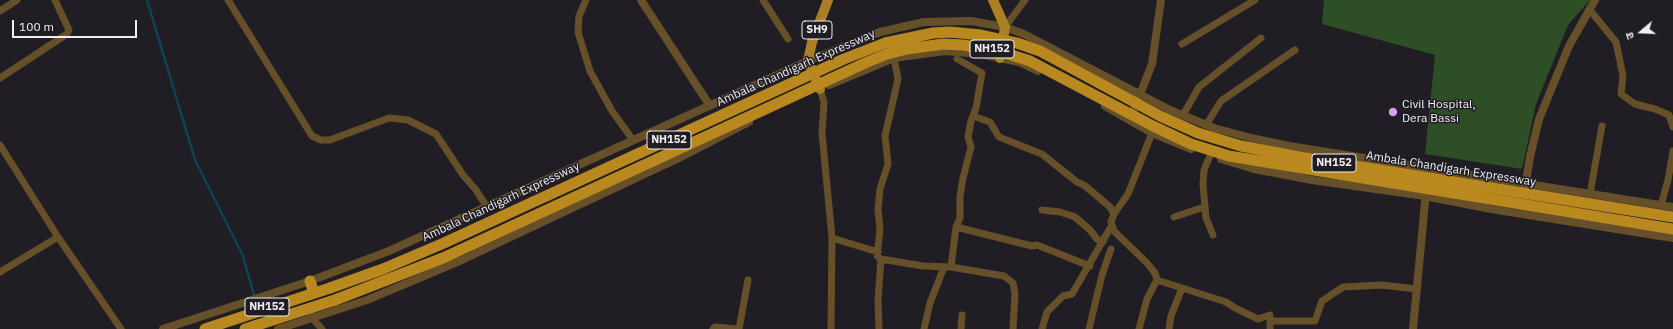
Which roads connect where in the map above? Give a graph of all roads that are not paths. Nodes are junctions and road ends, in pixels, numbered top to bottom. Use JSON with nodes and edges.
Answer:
{"nodes":[{"id":1,"x":17,"y":0,"type":"edge"},
{"id":2,"x":55,"y":0,"type":"edge"},
{"id":3,"x":228,"y":0,"type":"edge"},
{"id":4,"x":586,"y":0,"type":"edge"},
{"id":5,"x":641,"y":0,"type":"edge"},
{"id":6,"x":763,"y":0,"type":"edge"},
{"id":7,"x":828,"y":0,"type":"edge"},
{"id":8,"x":993,"y":0,"type":"edge"},
{"id":9,"x":1024,"y":0,"type":"edge"},
{"id":10,"x":1162,"y":0,"type":"edge"},
{"id":11,"x":1255,"y":0,"type":"edge"},
{"id":12,"x":1595,"y":0,"type":"edge"},
{"id":13,"x":1589,"y":9,"type":"junction"},
{"id":14,"x":0,"y":11,"type":"edge"},
{"id":15,"x":1005,"y":28,"type":"junction"},
{"id":16,"x":1261,"y":38,"type":"dead end"},
{"id":17,"x":788,"y":39,"type":"dead end"},
{"id":18,"x":1182,"y":44,"type":"dead end"},
{"id":19,"x":1295,"y":50,"type":"dead end"},
{"id":20,"x":894,"y":58,"type":"junction"},
{"id":21,"x":1000,"y":58,"type":"junction"},
{"id":22,"x":957,"y":59,"type":"dead end"},
{"id":23,"x":808,"y":61,"type":"junction"},
{"id":24,"x":0,"y":78,"type":"edge"},
{"id":25,"x":820,"y":89,"type":"junction"},
{"id":26,"x":740,"y":92,"type":"junction"},
{"id":27,"x":1141,"y":94,"type":"junction"},
{"id":28,"x":710,"y":106,"type":"junction"},
{"id":29,"x":1183,"y":115,"type":"junction"},
{"id":30,"x":973,"y":116,"type":"junction"},
{"id":31,"x":753,"y":120,"type":"junction"},
{"id":32,"x":1130,"y":120,"type":"junction"},
{"id":33,"x":1206,"y":125,"type":"junction"},
{"id":34,"x":1602,"y":126,"type":"dead end"},
{"id":35,"x":1673,"y":127,"type":"edge"},
{"id":36,"x":1152,"y":132,"type":"junction"},
{"id":37,"x":633,"y":140,"type":"junction"},
{"id":38,"x":0,"y":145,"type":"edge"},
{"id":39,"x":1673,"y":151,"type":"edge"},
{"id":40,"x":1210,"y":156,"type":"junction"},
{"id":41,"x":1431,"y":168,"type":"junction"},
{"id":42,"x":1525,"y":183,"type":"junction"},
{"id":43,"x":1590,"y":194,"type":"junction"},
{"id":44,"x":1425,"y":196,"type":"junction"},
{"id":45,"x":1661,"y":205,"type":"junction"},
{"id":46,"x":487,"y":207,"type":"junction"},
{"id":47,"x":1204,"y":207,"type":"junction"},
{"id":48,"x":1673,"y":207,"type":"edge"},
{"id":49,"x":1042,"y":210,"type":"dead end"},
{"id":50,"x":1114,"y":214,"type":"junction"},
{"id":51,"x":1521,"y":214,"type":"junction"},
{"id":52,"x":1174,"y":217,"type":"dead end"},
{"id":53,"x":1673,"y":217,"type":"edge"},
{"id":54,"x":1112,"y":225,"type":"junction"},
{"id":55,"x":956,"y":227,"type":"junction"},
{"id":56,"x":1673,"y":228,"type":"edge"},
{"id":57,"x":1213,"y":235,"type":"dead end"},
{"id":58,"x":58,"y":237,"type":"junction"},
{"id":59,"x":832,"y":238,"type":"junction"},
{"id":60,"x":1673,"y":238,"type":"edge"},
{"id":61,"x":1103,"y":242,"type":"junction"},
{"id":62,"x":1111,"y":249,"type":"dead end"},
{"id":63,"x":878,"y":252,"type":"junction"},
{"id":64,"x":881,"y":259,"type":"junction"},
{"id":65,"x":1090,"y":266,"type":"junction"},
{"id":66,"x":948,"y":267,"type":"junction"},
{"id":67,"x":0,"y":272,"type":"edge"},
{"id":68,"x":748,"y":280,"type":"dead end"},
{"id":69,"x":1157,"y":280,"type":"junction"},
{"id":70,"x":310,"y":281,"type":"junction"},
{"id":71,"x":1182,"y":288,"type":"junction"},
{"id":72,"x":1417,"y":289,"type":"junction"},
{"id":73,"x":314,"y":293,"type":"junction"},
{"id":74,"x":311,"y":314,"type":"junction"},
{"id":75,"x":962,"y":315,"type":"dead end"},
{"id":76,"x":1270,"y":320,"type":"junction"},
{"id":77,"x":121,"y":329,"type":"edge"},
{"id":78,"x":163,"y":329,"type":"edge"},
{"id":79,"x":205,"y":329,"type":"edge"},
{"id":80,"x":245,"y":329,"type":"edge"},
{"id":81,"x":278,"y":329,"type":"edge"},
{"id":82,"x":322,"y":329,"type":"edge"},
{"id":83,"x":713,"y":329,"type":"edge"},
{"id":84,"x":738,"y":329,"type":"edge"},
{"id":85,"x":831,"y":329,"type":"edge"},
{"id":86,"x":879,"y":329,"type":"edge"},
{"id":87,"x":924,"y":329,"type":"edge"},
{"id":88,"x":961,"y":329,"type":"edge"},
{"id":89,"x":1013,"y":329,"type":"edge"},
{"id":90,"x":1042,"y":329,"type":"edge"},
{"id":91,"x":1089,"y":329,"type":"edge"},
{"id":92,"x":1139,"y":329,"type":"edge"},
{"id":93,"x":1169,"y":329,"type":"edge"},
{"id":94,"x":1270,"y":329,"type":"edge"},
{"id":95,"x":1413,"y":329,"type":"edge"}],
"edges":[{"from":1,"to":14,"type":"street"},
{"from":2,"to":24,"type":"street"},
{"from":3,"to":46,"type":"street"},
{"from":4,"to":37,"type":"street"},
{"from":5,"to":28,"type":"street"},
{"from":6,"to":17,"type":"street"},
{"from":7,"to":23,"type":"main road","number":"SH9"},
{"from":8,"to":15,"type":"main road"},
{"from":9,"to":15,"type":"street"},
{"from":10,"to":27,"type":"street"},
{"from":11,"to":18,"type":"street"},
{"from":12,"to":13,"type":"street"},
{"from":13,"to":35,"type":"street"},
{"from":13,"to":42,"type":"street"},
{"from":15,"to":21,"type":"main road"},
{"from":15,"to":23,"type":"street"},
{"from":15,"to":27,"type":"street"},
{"from":16,"to":29,"type":"street"},
{"from":19,"to":33,"type":"street"},
{"from":20,"to":21,"type":"street"},
{"from":20,"to":25,"type":"street"},
{"from":20,"to":63,"type":"street"},
{"from":21,"to":32,"type":"street"},
{"from":22,"to":30,"type":"street"},
{"from":23,"to":25,"type":"main road"},
{"from":23,"to":26,"type":"street"},
{"from":25,"to":31,"type":"street"},
{"from":25,"to":59,"type":"street"},
{"from":26,"to":28,"type":"street"},
{"from":26,"to":31,"type":"street"},
{"from":27,"to":29,"type":"street"},
{"from":27,"to":32,"type":"street"},
{"from":28,"to":37,"type":"street"},
{"from":29,"to":33,"type":"street"},
{"from":30,"to":50,"type":"street"},
{"from":30,"to":55,"type":"street"},
{"from":31,"to":74,"type":"street"},
{"from":32,"to":36,"type":"street"},
{"from":33,"to":41,"type":"street"},
{"from":34,"to":43,"type":"street"},
{"from":36,"to":40,"type":"street"},
{"from":36,"to":50,"type":"street"},
{"from":37,"to":46,"type":"street"},
{"from":38,"to":58,"type":"street"},
{"from":39,"to":45,"type":"street"},
{"from":40,"to":44,"type":"street"},
{"from":40,"to":47,"type":"street"},
{"from":41,"to":42,"type":"street"},
{"from":41,"to":44,"type":"street"},
{"from":42,"to":43,"type":"street"},
{"from":42,"to":51,"type":"street"},
{"from":43,"to":45,"type":"street"},
{"from":44,"to":51,"type":"street"},
{"from":44,"to":72,"type":"street"},
{"from":45,"to":48,"type":"street"},
{"from":46,"to":70,"type":"street"},
{"from":47,"to":52,"type":"street"},
{"from":47,"to":57,"type":"street"},
{"from":49,"to":61,"type":"street"},
{"from":50,"to":54,"type":"street"},
{"from":51,"to":60,"type":"street"},
{"from":53,"to":73,"type":"highway","name":"Ambala Chandigarh Expressway","number":"NH152","bridge":true},
{"from":54,"to":61,"type":"street"},
{"from":54,"to":69,"type":"street"},
{"from":55,"to":65,"type":"street"},
{"from":55,"to":66,"type":"street"},
{"from":56,"to":74,"type":"highway","name":"Ambala Chandigarh Expressway","number":"NH152","bridge":true},
{"from":58,"to":67,"type":"street"},
{"from":58,"to":77,"type":"street"},
{"from":59,"to":63,"type":"street"},
{"from":59,"to":85,"type":"street"},
{"from":61,"to":65,"type":"street"},
{"from":62,"to":91,"type":"street"},
{"from":63,"to":64,"type":"street"},
{"from":64,"to":66,"type":"street"},
{"from":64,"to":86,"type":"street"},
{"from":65,"to":90,"type":"street"},
{"from":66,"to":87,"type":"street"},
{"from":66,"to":89,"type":"street"},
{"from":68,"to":84,"type":"street"},
{"from":69,"to":71,"type":"street"},
{"from":69,"to":92,"type":"street"},
{"from":70,"to":73,"type":"highway"},
{"from":70,"to":78,"type":"street"},
{"from":71,"to":76,"type":"street"},
{"from":71,"to":93,"type":"street"},
{"from":72,"to":76,"type":"street"},
{"from":72,"to":95,"type":"street"},
{"from":73,"to":79,"type":"highway","name":"Ambala Chandigarh Expressway","number":"NH152"},
{"from":74,"to":80,"type":"highway","name":"Ambala Chandigarh Expressway","number":"NH152"},
{"from":74,"to":81,"type":"street"},
{"from":74,"to":82,"type":"street"},
{"from":75,"to":88,"type":"street"},
{"from":76,"to":94,"type":"street"},
{"from":83,"to":84,"type":"street"}]}
